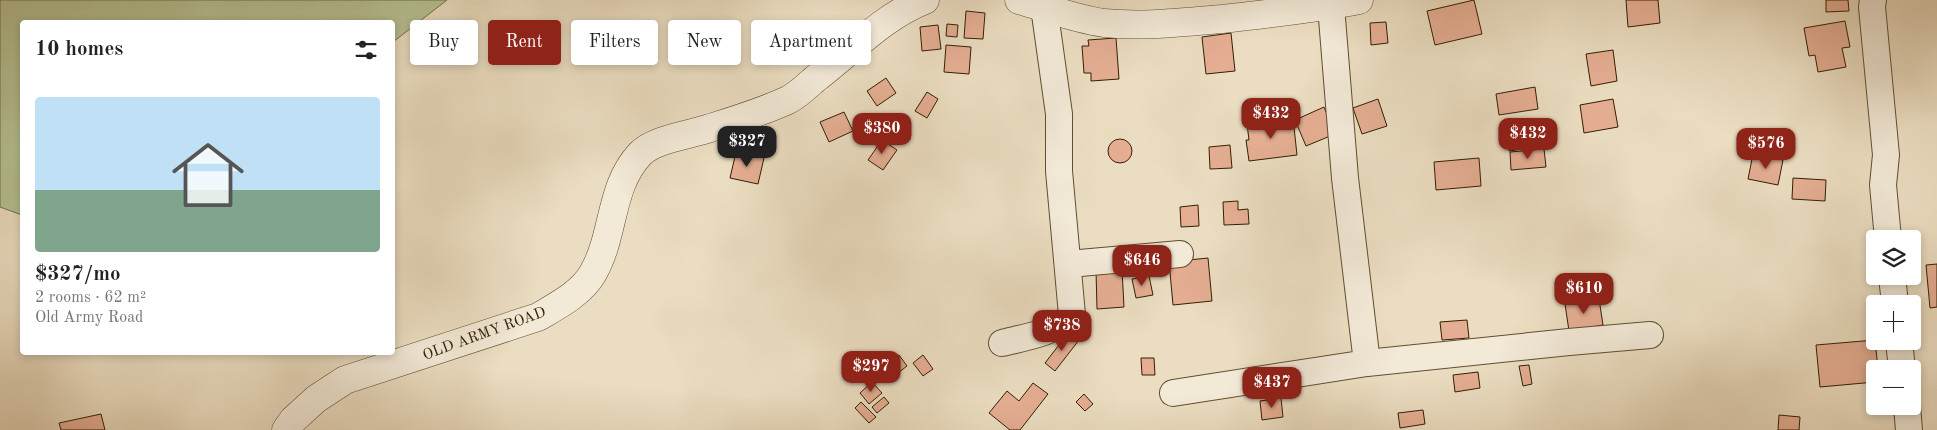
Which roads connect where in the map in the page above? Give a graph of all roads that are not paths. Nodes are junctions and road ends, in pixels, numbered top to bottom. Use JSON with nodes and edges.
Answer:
{"nodes":[{"id":1,"x":925,"y":0,"type":"edge"},
{"id":2,"x":1359,"y":0,"type":"edge"},
{"id":3,"x":1873,"y":0,"type":"edge"},
{"id":4,"x":1032,"y":4,"type":"edge"},
{"id":5,"x":1331,"y":6,"type":"junction"},
{"id":6,"x":1887,"y":230,"type":"edge"},
{"id":7,"x":1180,"y":254,"type":"dead end"},
{"id":8,"x":1069,"y":264,"type":"junction"},
{"id":9,"x":1650,"y":336,"type":"dead end"},
{"id":10,"x":1002,"y":343,"type":"dead end"},
{"id":11,"x":1367,"y":363,"type":"junction"},
{"id":12,"x":1173,"y":393,"type":"dead end"},
{"id":13,"x":1907,"y":415,"type":"edge"},
{"id":14,"x":286,"y":430,"type":"edge"},
{"id":15,"x":1909,"y":430,"type":"edge"}],
"edges":[{"from":1,"to":14,"type":"street","name":"OLD ARMY ROAD"},
{"from":2,"to":5,"type":"street"},
{"from":3,"to":6,"type":"street"},
{"from":4,"to":5,"type":"street"},
{"from":4,"to":8,"type":"street"},
{"from":5,"to":11,"type":"street"},
{"from":7,"to":8,"type":"street"},
{"from":8,"to":10,"type":"street"},
{"from":9,"to":11,"type":"street"},
{"from":11,"to":12,"type":"street"},
{"from":13,"to":15,"type":"street"}]}
